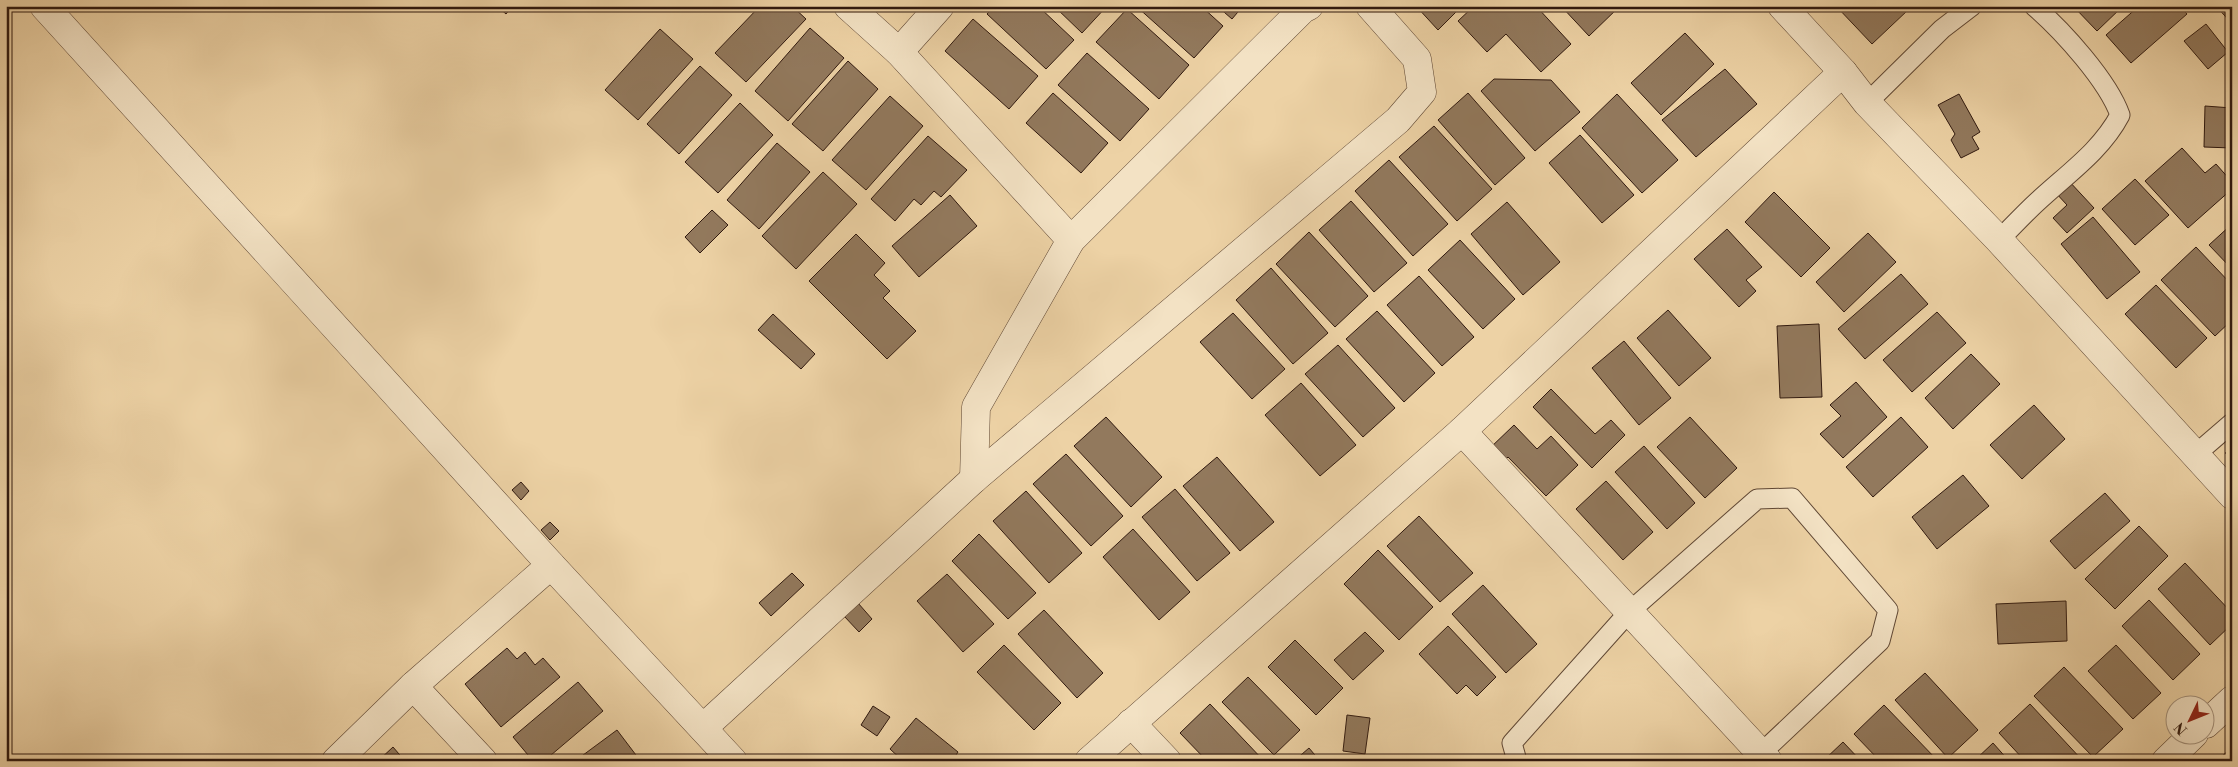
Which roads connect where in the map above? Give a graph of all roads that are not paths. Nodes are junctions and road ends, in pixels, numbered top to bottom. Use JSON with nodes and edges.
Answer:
{"nodes":[{"id":1,"x":44,"y":6,"type":"edge"},
{"id":2,"x":848,"y":6,"type":"edge"},
{"id":3,"x":940,"y":6,"type":"edge"},
{"id":4,"x":1309,"y":6,"type":"edge"},
{"id":5,"x":1370,"y":6,"type":"edge"},
{"id":6,"x":1782,"y":6,"type":"edge"},
{"id":7,"x":1972,"y":6,"type":"edge"},
{"id":8,"x":2034,"y":6,"type":"edge"},
{"id":9,"x":899,"y":52,"type":"junction"},
{"id":10,"x":1843,"y":72,"type":"junction"},
{"id":11,"x":1867,"y":103,"type":"junction"},
{"id":12,"x":1071,"y":240,"type":"junction"},
{"id":13,"x":1999,"y":240,"type":"junction"},
{"id":14,"x":2232,"y":423,"type":"edge"},
{"id":15,"x":1462,"y":431,"type":"junction"},
{"id":16,"x":2196,"y":454,"type":"junction"},
{"id":17,"x":974,"y":479,"type":"junction"},
{"id":18,"x":2232,"y":495,"type":"edge"},
{"id":19,"x":551,"y":565,"type":"junction"},
{"id":20,"x":1629,"y":612,"type":"junction"},
{"id":21,"x":413,"y":686,"type":"junction"},
{"id":22,"x":2232,"y":700,"type":"edge"},
{"id":23,"x":2216,"y":715,"type":"edge"},
{"id":24,"x":1131,"y":723,"type":"junction"},
{"id":25,"x":703,"y":728,"type":"junction"},
{"id":26,"x":2184,"y":744,"type":"edge"},
{"id":27,"x":1761,"y":758,"type":"edge"},
{"id":28,"x":336,"y":761,"type":"edge"},
{"id":29,"x":483,"y":761,"type":"edge"},
{"id":30,"x":733,"y":761,"type":"edge"},
{"id":31,"x":1089,"y":761,"type":"edge"},
{"id":32,"x":1167,"y":761,"type":"edge"},
{"id":33,"x":1517,"y":761,"type":"edge"},
{"id":34,"x":2166,"y":761,"type":"edge"}],
"edges":[{"from":1,"to":19,"type":"street"},
{"from":2,"to":9,"type":"street"},
{"from":3,"to":9,"type":"street"},
{"from":4,"to":12,"type":"street"},
{"from":5,"to":17,"type":"street"},
{"from":6,"to":10,"type":"street"},
{"from":7,"to":11,"type":"lane"},
{"from":8,"to":13,"type":"lane"},
{"from":9,"to":12,"type":"street"},
{"from":10,"to":11,"type":"street"},
{"from":10,"to":15,"type":"street"},
{"from":11,"to":13,"type":"street"},
{"from":12,"to":17,"type":"street"},
{"from":13,"to":16,"type":"street"},
{"from":14,"to":16,"type":"lane"},
{"from":15,"to":20,"type":"street"},
{"from":15,"to":24,"type":"street"},
{"from":16,"to":18,"type":"street"},
{"from":17,"to":25,"type":"street"},
{"from":19,"to":21,"type":"street"},
{"from":19,"to":25,"type":"street"},
{"from":20,"to":27,"type":"street"},
{"from":20,"to":27,"type":"lane"},
{"from":20,"to":33,"type":"lane"},
{"from":21,"to":28,"type":"street"},
{"from":21,"to":29,"type":"street"},
{"from":22,"to":23,"type":"street"},
{"from":24,"to":31,"type":"street"},
{"from":24,"to":32,"type":"street"},
{"from":25,"to":30,"type":"street"},
{"from":26,"to":34,"type":"street"}]}
